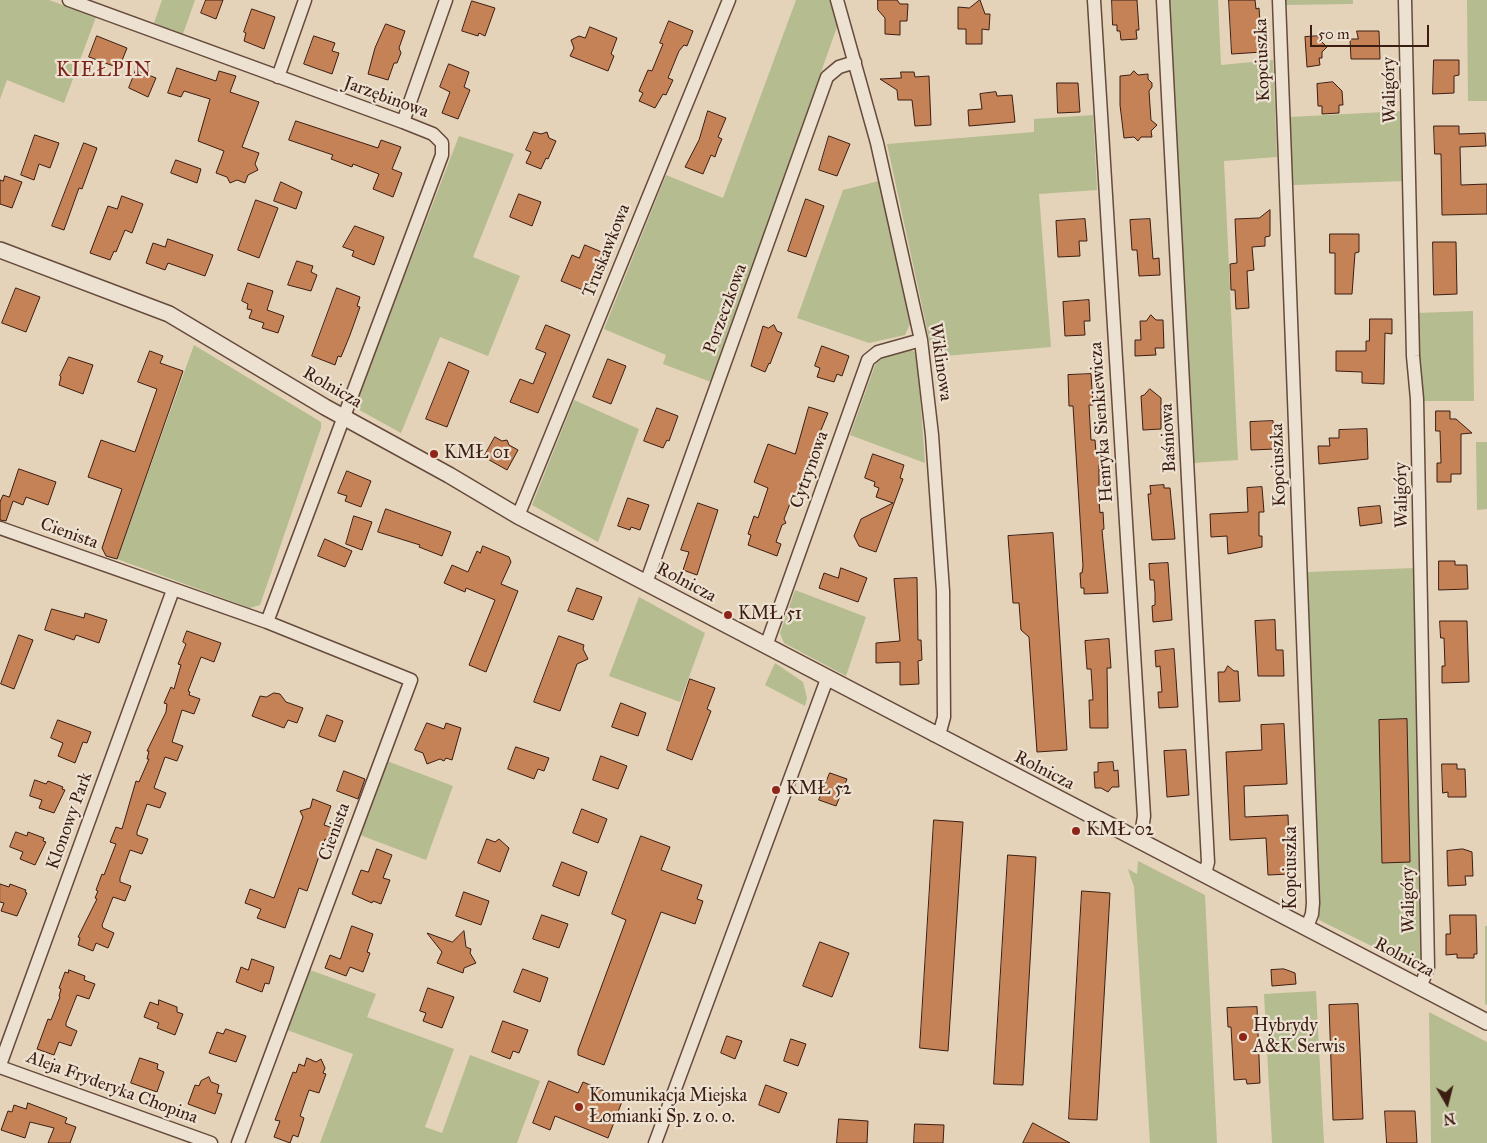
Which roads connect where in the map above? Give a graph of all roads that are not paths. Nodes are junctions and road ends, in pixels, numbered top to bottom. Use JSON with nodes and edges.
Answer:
{"nodes":[{"id":1,"x":69,"y":0,"type":"edge"},
{"id":2,"x":305,"y":0,"type":"edge"},
{"id":3,"x":446,"y":0,"type":"edge"},
{"id":4,"x":729,"y":0,"type":"edge"},
{"id":5,"x":837,"y":0,"type":"edge"},
{"id":6,"x":1094,"y":0,"type":"edge"},
{"id":7,"x":1163,"y":0,"type":"edge"},
{"id":8,"x":1278,"y":0,"type":"edge"},
{"id":9,"x":1405,"y":0,"type":"edge"},
{"id":10,"x":855,"y":62,"type":"junction"},
{"id":11,"x":278,"y":77,"type":"junction"},
{"id":12,"x":403,"y":122,"type":"junction"},
{"id":13,"x":0,"y":250,"type":"edge"},
{"id":14,"x":921,"y":340,"type":"junction"},
{"id":15,"x":344,"y":418,"type":"junction"},
{"id":16,"x":518,"y":516,"type":"junction"},
{"id":17,"x":0,"y":528,"type":"edge"},
{"id":18,"x":646,"y":583,"type":"junction"},
{"id":19,"x":173,"y":590,"type":"junction"},
{"id":20,"x":267,"y":622,"type":"junction"},
{"id":21,"x":766,"y":646,"type":"junction"},
{"id":22,"x":827,"y":679,"type":"junction"},
{"id":23,"x":934,"y":735,"type":"junction"},
{"id":24,"x":1140,"y":842,"type":"junction"},
{"id":25,"x":1205,"y":874,"type":"junction"},
{"id":26,"x":1306,"y":926,"type":"junction"},
{"id":27,"x":1420,"y":988,"type":"junction"},
{"id":28,"x":1487,"y":1022,"type":"edge"},
{"id":29,"x":0,"y":1066,"type":"edge"},
{"id":30,"x":211,"y":1143,"type":"edge"},
{"id":31,"x":238,"y":1143,"type":"edge"},
{"id":32,"x":655,"y":1143,"type":"edge"}],
"edges":[{"from":1,"to":11,"type":"street","name":"Jarzębinowa"},
{"from":2,"to":11,"type":"street"},
{"from":3,"to":12,"type":"street"},
{"from":4,"to":16,"type":"street","name":"Truskawkowa"},
{"from":5,"to":10,"type":"street","name":"Wiklinowa"},
{"from":6,"to":24,"type":"street","name":"Henryka Sienkiewicza"},
{"from":7,"to":25,"type":"street","name":"Baśniowa"},
{"from":8,"to":26,"type":"street","name":"Kopciuszka"},
{"from":9,"to":27,"type":"street","name":"Waligóry"},
{"from":10,"to":14,"type":"street","name":"Wiklinowa"},
{"from":10,"to":18,"type":"street","name":"Porzeczkowa"},
{"from":11,"to":12,"type":"street","name":"Jarzębinowa"},
{"from":12,"to":15,"type":"street","name":"Jarzębinowa"},
{"from":13,"to":15,"type":"street","name":"Rolnicza"},
{"from":14,"to":21,"type":"street","name":"Cytrynowa"},
{"from":14,"to":23,"type":"street","name":"Wiklinowa"},
{"from":15,"to":16,"type":"street","name":"Rolnicza"},
{"from":15,"to":20,"type":"street"},
{"from":16,"to":18,"type":"street","name":"Rolnicza"},
{"from":17,"to":19,"type":"street","name":"Cienista"},
{"from":18,"to":21,"type":"street","name":"Rolnicza"},
{"from":19,"to":20,"type":"street","name":"Cienista"},
{"from":19,"to":29,"type":"street","name":"Klonowy Park"},
{"from":20,"to":31,"type":"street","name":"Cienista"},
{"from":21,"to":22,"type":"street","name":"Rolnicza"},
{"from":22,"to":23,"type":"street","name":"Rolnicza"},
{"from":22,"to":32,"type":"street"},
{"from":23,"to":24,"type":"street","name":"Rolnicza"},
{"from":24,"to":25,"type":"street","name":"Rolnicza"},
{"from":25,"to":26,"type":"street","name":"Rolnicza"},
{"from":26,"to":27,"type":"street","name":"Rolnicza"},
{"from":27,"to":28,"type":"street","name":"Rolnicza"},
{"from":29,"to":30,"type":"street","name":"Aleja Fryderyka Chopina"}]}
